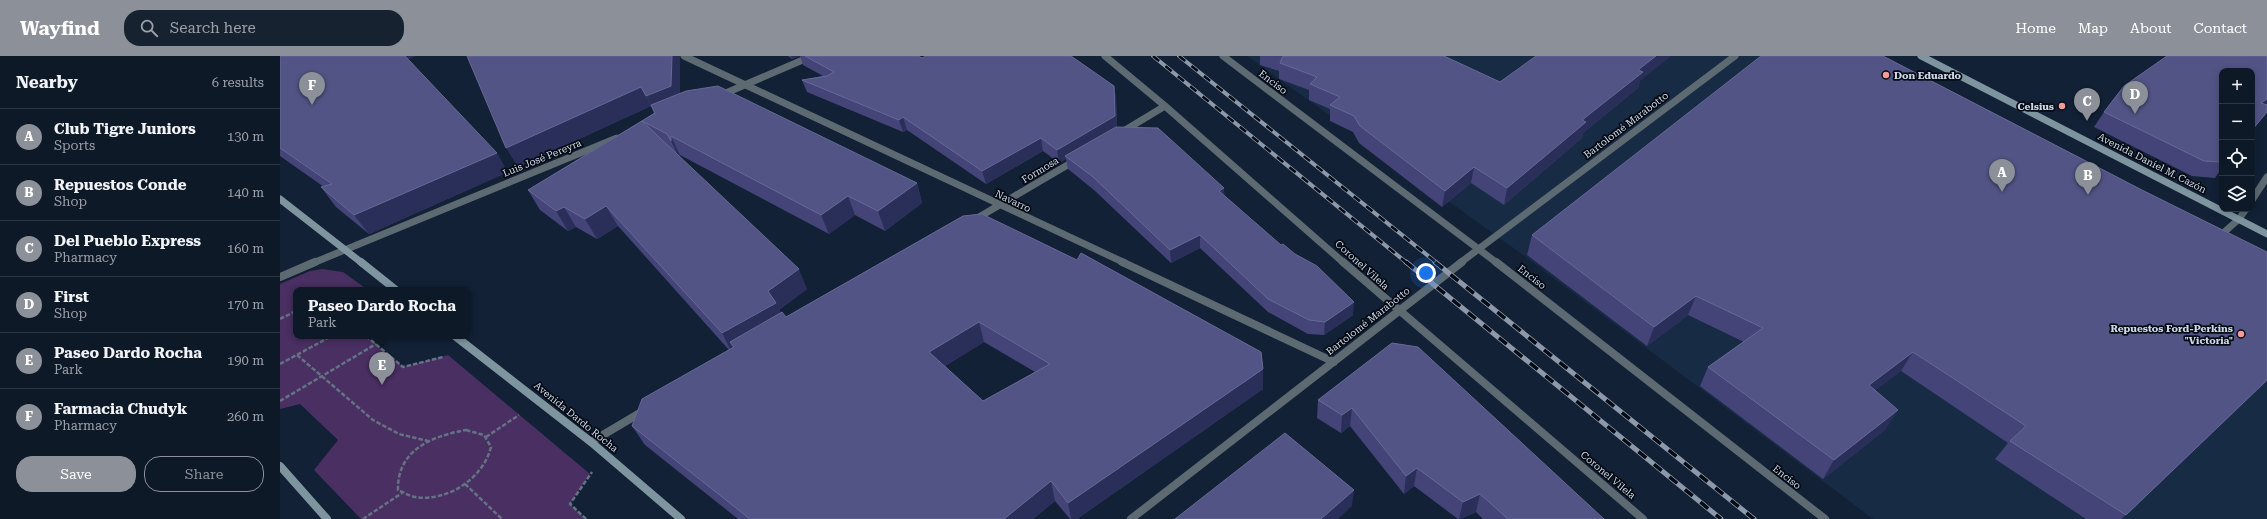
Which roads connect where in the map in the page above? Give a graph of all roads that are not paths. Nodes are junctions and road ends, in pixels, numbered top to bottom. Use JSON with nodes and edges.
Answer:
{"nodes":[{"id":1,"x":684,"y":56,"type":"edge"},
{"id":2,"x":812,"y":56,"type":"edge"},
{"id":3,"x":1105,"y":56,"type":"edge"},
{"id":4,"x":1222,"y":56,"type":"edge"},
{"id":5,"x":1735,"y":56,"type":"edge"},
{"id":6,"x":1920,"y":56,"type":"edge"},
{"id":7,"x":746,"y":85,"type":"junction"},
{"id":8,"x":709,"y":100,"type":"edge"},
{"id":9,"x":1165,"y":106,"type":"junction"},
{"id":10,"x":621,"y":136,"type":"edge"},
{"id":11,"x":1112,"y":138,"type":"edge"},
{"id":12,"x":1086,"y":154,"type":"edge"},
{"id":13,"x":2267,"y":178,"type":"edge"},
{"id":14,"x":2255,"y":196,"type":"edge"},
{"id":15,"x":280,"y":199,"type":"edge"},
{"id":16,"x":999,"y":206,"type":"junction"},
{"id":17,"x":2244,"y":212,"type":"edge"},
{"id":18,"x":2239,"y":219,"type":"junction"},
{"id":19,"x":964,"y":226,"type":"edge"},
{"id":20,"x":2267,"y":234,"type":"edge"},
{"id":21,"x":2221,"y":235,"type":"edge"},
{"id":22,"x":1479,"y":249,"type":"junction"},
{"id":23,"x":344,"y":250,"type":"junction"},
{"id":24,"x":280,"y":278,"type":"edge"},
{"id":25,"x":392,"y":287,"type":"edge"},
{"id":26,"x":1399,"y":312,"type":"junction"},
{"id":27,"x":459,"y":339,"type":"edge"},
{"id":28,"x":1334,"y":362,"type":"junction"},
{"id":29,"x":653,"y":406,"type":"edge"},
{"id":30,"x":591,"y":442,"type":"junction"},
{"id":31,"x":280,"y":466,"type":"edge"},
{"id":32,"x":327,"y":519,"type":"edge"},
{"id":33,"x":680,"y":519,"type":"edge"},
{"id":34,"x":1132,"y":519,"type":"edge"},
{"id":35,"x":1642,"y":519,"type":"edge"},
{"id":36,"x":1825,"y":519,"type":"edge"}],
"edges":[{"from":1,"to":7,"type":"street","name":"Navarro"},
{"from":2,"to":7,"type":"street"},
{"from":3,"to":9,"type":"street","name":"Coronel Vilela"},
{"from":4,"to":22,"type":"street","name":"Enciso"},
{"from":5,"to":22,"type":"street","name":"Bartolomé Marabotto"},
{"from":6,"to":18,"type":"main road","name":"Avenida Daniel M. Cazón"},
{"from":7,"to":8,"type":"street"},
{"from":7,"to":16,"type":"street","name":"Navarro"},
{"from":9,"to":11,"type":"street"},
{"from":9,"to":26,"type":"street","name":"Coronel Vilela"},
{"from":10,"to":23,"type":"street","name":"Luis José Pereyra"},
{"from":12,"to":16,"type":"street","name":"Formosa"},
{"from":13,"to":14,"type":"street"},
{"from":15,"to":23,"type":"main road"},
{"from":16,"to":19,"type":"street","name":"Formosa"},
{"from":16,"to":28,"type":"street","name":"Navarro"},
{"from":17,"to":18,"type":"street"},
{"from":18,"to":20,"type":"main road","name":"Avenida Daniel M. Cazón"},
{"from":18,"to":21,"type":"street"},
{"from":22,"to":26,"type":"street","name":"Bartolomé Marabotto"},
{"from":22,"to":36,"type":"street","name":"Enciso"},
{"from":23,"to":24,"type":"street","name":"Luis José Pereyra"},
{"from":23,"to":25,"type":"main road"},
{"from":26,"to":28,"type":"street","name":"Bartolomé Marabotto"},
{"from":26,"to":35,"type":"street","name":"Coronel Vilela"},
{"from":27,"to":30,"type":"main road","name":"Avenida Dardo Rocha"},
{"from":28,"to":34,"type":"street","name":"Bartolomé Marabotto"},
{"from":29,"to":30,"type":"street"},
{"from":30,"to":33,"type":"main road","name":"Avenida Dardo Rocha"},
{"from":31,"to":32,"type":"main road"}]}
